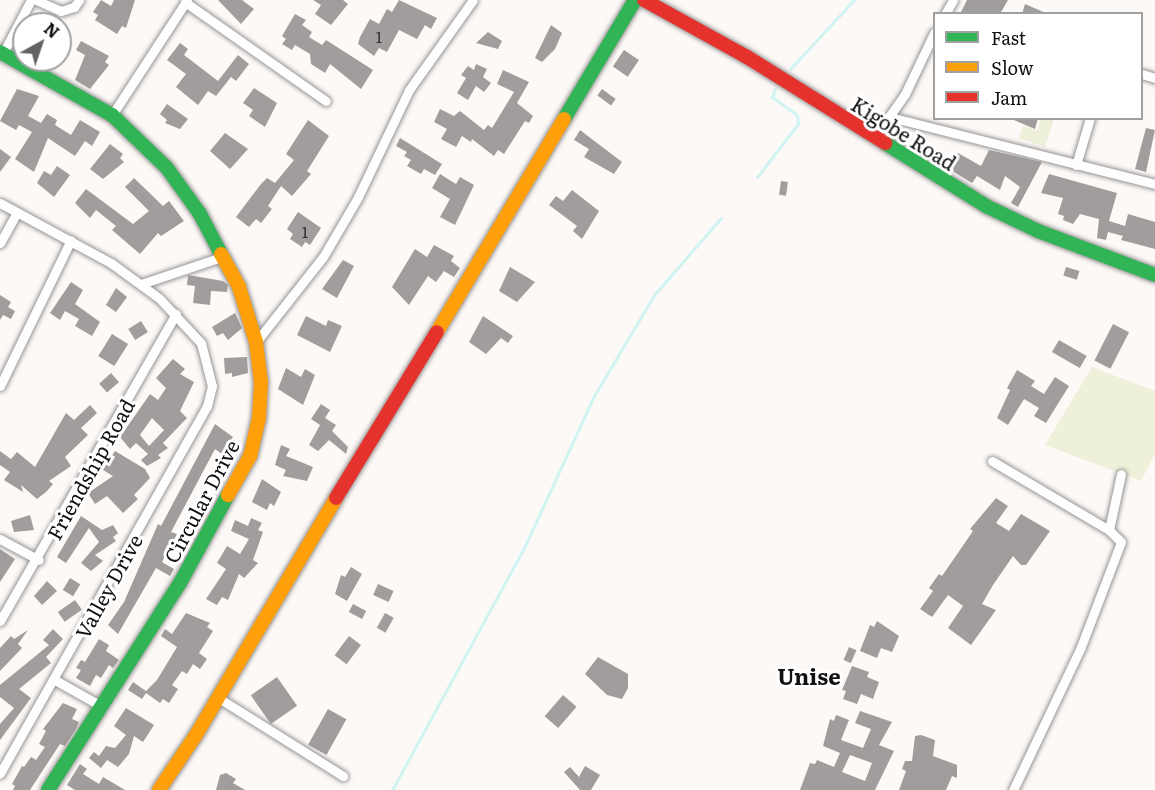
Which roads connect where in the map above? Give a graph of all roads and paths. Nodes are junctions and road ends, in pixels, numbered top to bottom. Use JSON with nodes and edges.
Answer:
{"nodes":[{"id":1,"x":31,"y":0,"type":"edge"},
{"id":2,"x":36,"y":0,"type":"edge"},
{"id":3,"x":79,"y":0,"type":"edge"},
{"id":4,"x":473,"y":0,"type":"edge"},
{"id":5,"x":635,"y":0,"type":"edge"},
{"id":6,"x":644,"y":0,"type":"edge"},
{"id":7,"x":186,"y":1,"type":"edge"},
{"id":8,"x":933,"y":35,"type":"edge"},
{"id":9,"x":1,"y":52,"type":"edge"},
{"id":10,"x":326,"y":101,"type":"dead end"},
{"id":11,"x":112,"y":115,"type":"junction"},
{"id":12,"x":890,"y":117,"type":"junction"},
{"id":13,"x":1089,"y":120,"type":"edge"},
{"id":14,"x":874,"y":138,"type":"junction"},
{"id":15,"x":1076,"y":165,"type":"junction"},
{"id":16,"x":1155,"y":184,"type":"edge"},
{"id":17,"x":0,"y":203,"type":"edge"},
{"id":18,"x":17,"y":212,"type":"junction"},
{"id":19,"x":70,"y":240,"type":"junction"},
{"id":20,"x":0,"y":243,"type":"edge"},
{"id":21,"x":224,"y":256,"type":"junction"},
{"id":22,"x":1155,"y":275,"type":"edge"},
{"id":23,"x":141,"y":284,"type":"junction"},
{"id":24,"x":177,"y":314,"type":"junction"},
{"id":25,"x":256,"y":342,"type":"junction"},
{"id":26,"x":0,"y":386,"type":"edge"},
{"id":27,"x":992,"y":461,"type":"dead end"},
{"id":28,"x":1121,"y":474,"type":"dead end"},
{"id":29,"x":1109,"y":530,"type":"junction"},
{"id":30,"x":0,"y":539,"type":"edge"},
{"id":31,"x":39,"y":560,"type":"junction"},
{"id":32,"x":0,"y":621,"type":"edge"},
{"id":33,"x":55,"y":680,"type":"junction"},
{"id":34,"x":217,"y":697,"type":"junction"},
{"id":35,"x":103,"y":707,"type":"junction"},
{"id":36,"x":0,"y":774,"type":"edge"},
{"id":37,"x":343,"y":776,"type":"dead end"},
{"id":38,"x":48,"y":790,"type":"edge"},
{"id":39,"x":159,"y":790,"type":"edge"},
{"id":40,"x":1014,"y":790,"type":"edge"}],
"edges":[{"from":1,"to":9,"type":"street"},
{"from":2,"to":3,"type":"street"},
{"from":4,"to":25,"type":"street"},
{"from":5,"to":34,"type":"street"},
{"from":6,"to":14,"type":"street","name":"Kigobe Road"},
{"from":7,"to":10,"type":"street"},
{"from":7,"to":11,"type":"street"},
{"from":8,"to":12,"type":"street"},
{"from":9,"to":11,"type":"street","name":"Circular Drive"},
{"from":11,"to":21,"type":"street","name":"Circular Drive"},
{"from":12,"to":14,"type":"street"},
{"from":12,"to":15,"type":"street"},
{"from":13,"to":15,"type":"street"},
{"from":14,"to":22,"type":"street","name":"Kigobe Road"},
{"from":15,"to":16,"type":"street"},
{"from":17,"to":18,"type":"street"},
{"from":18,"to":19,"type":"street"},
{"from":18,"to":20,"type":"street"},
{"from":19,"to":23,"type":"street"},
{"from":19,"to":26,"type":"street"},
{"from":21,"to":23,"type":"street"},
{"from":21,"to":25,"type":"street","name":"Circular Drive"},
{"from":23,"to":24,"type":"street"},
{"from":24,"to":31,"type":"street","name":"Friendship Road"},
{"from":24,"to":33,"type":"street","name":"Valley Drive"},
{"from":25,"to":35,"type":"street","name":"Circular Drive"},
{"from":27,"to":29,"type":"street"},
{"from":28,"to":29,"type":"street"},
{"from":29,"to":40,"type":"street"},
{"from":30,"to":31,"type":"street"},
{"from":31,"to":32,"type":"street","name":"Friendship Road"},
{"from":33,"to":35,"type":"street"},
{"from":33,"to":36,"type":"street","name":"Valley Drive"},
{"from":34,"to":37,"type":"street"},
{"from":34,"to":39,"type":"street"},
{"from":35,"to":38,"type":"street","name":"Circular Drive"}]}
